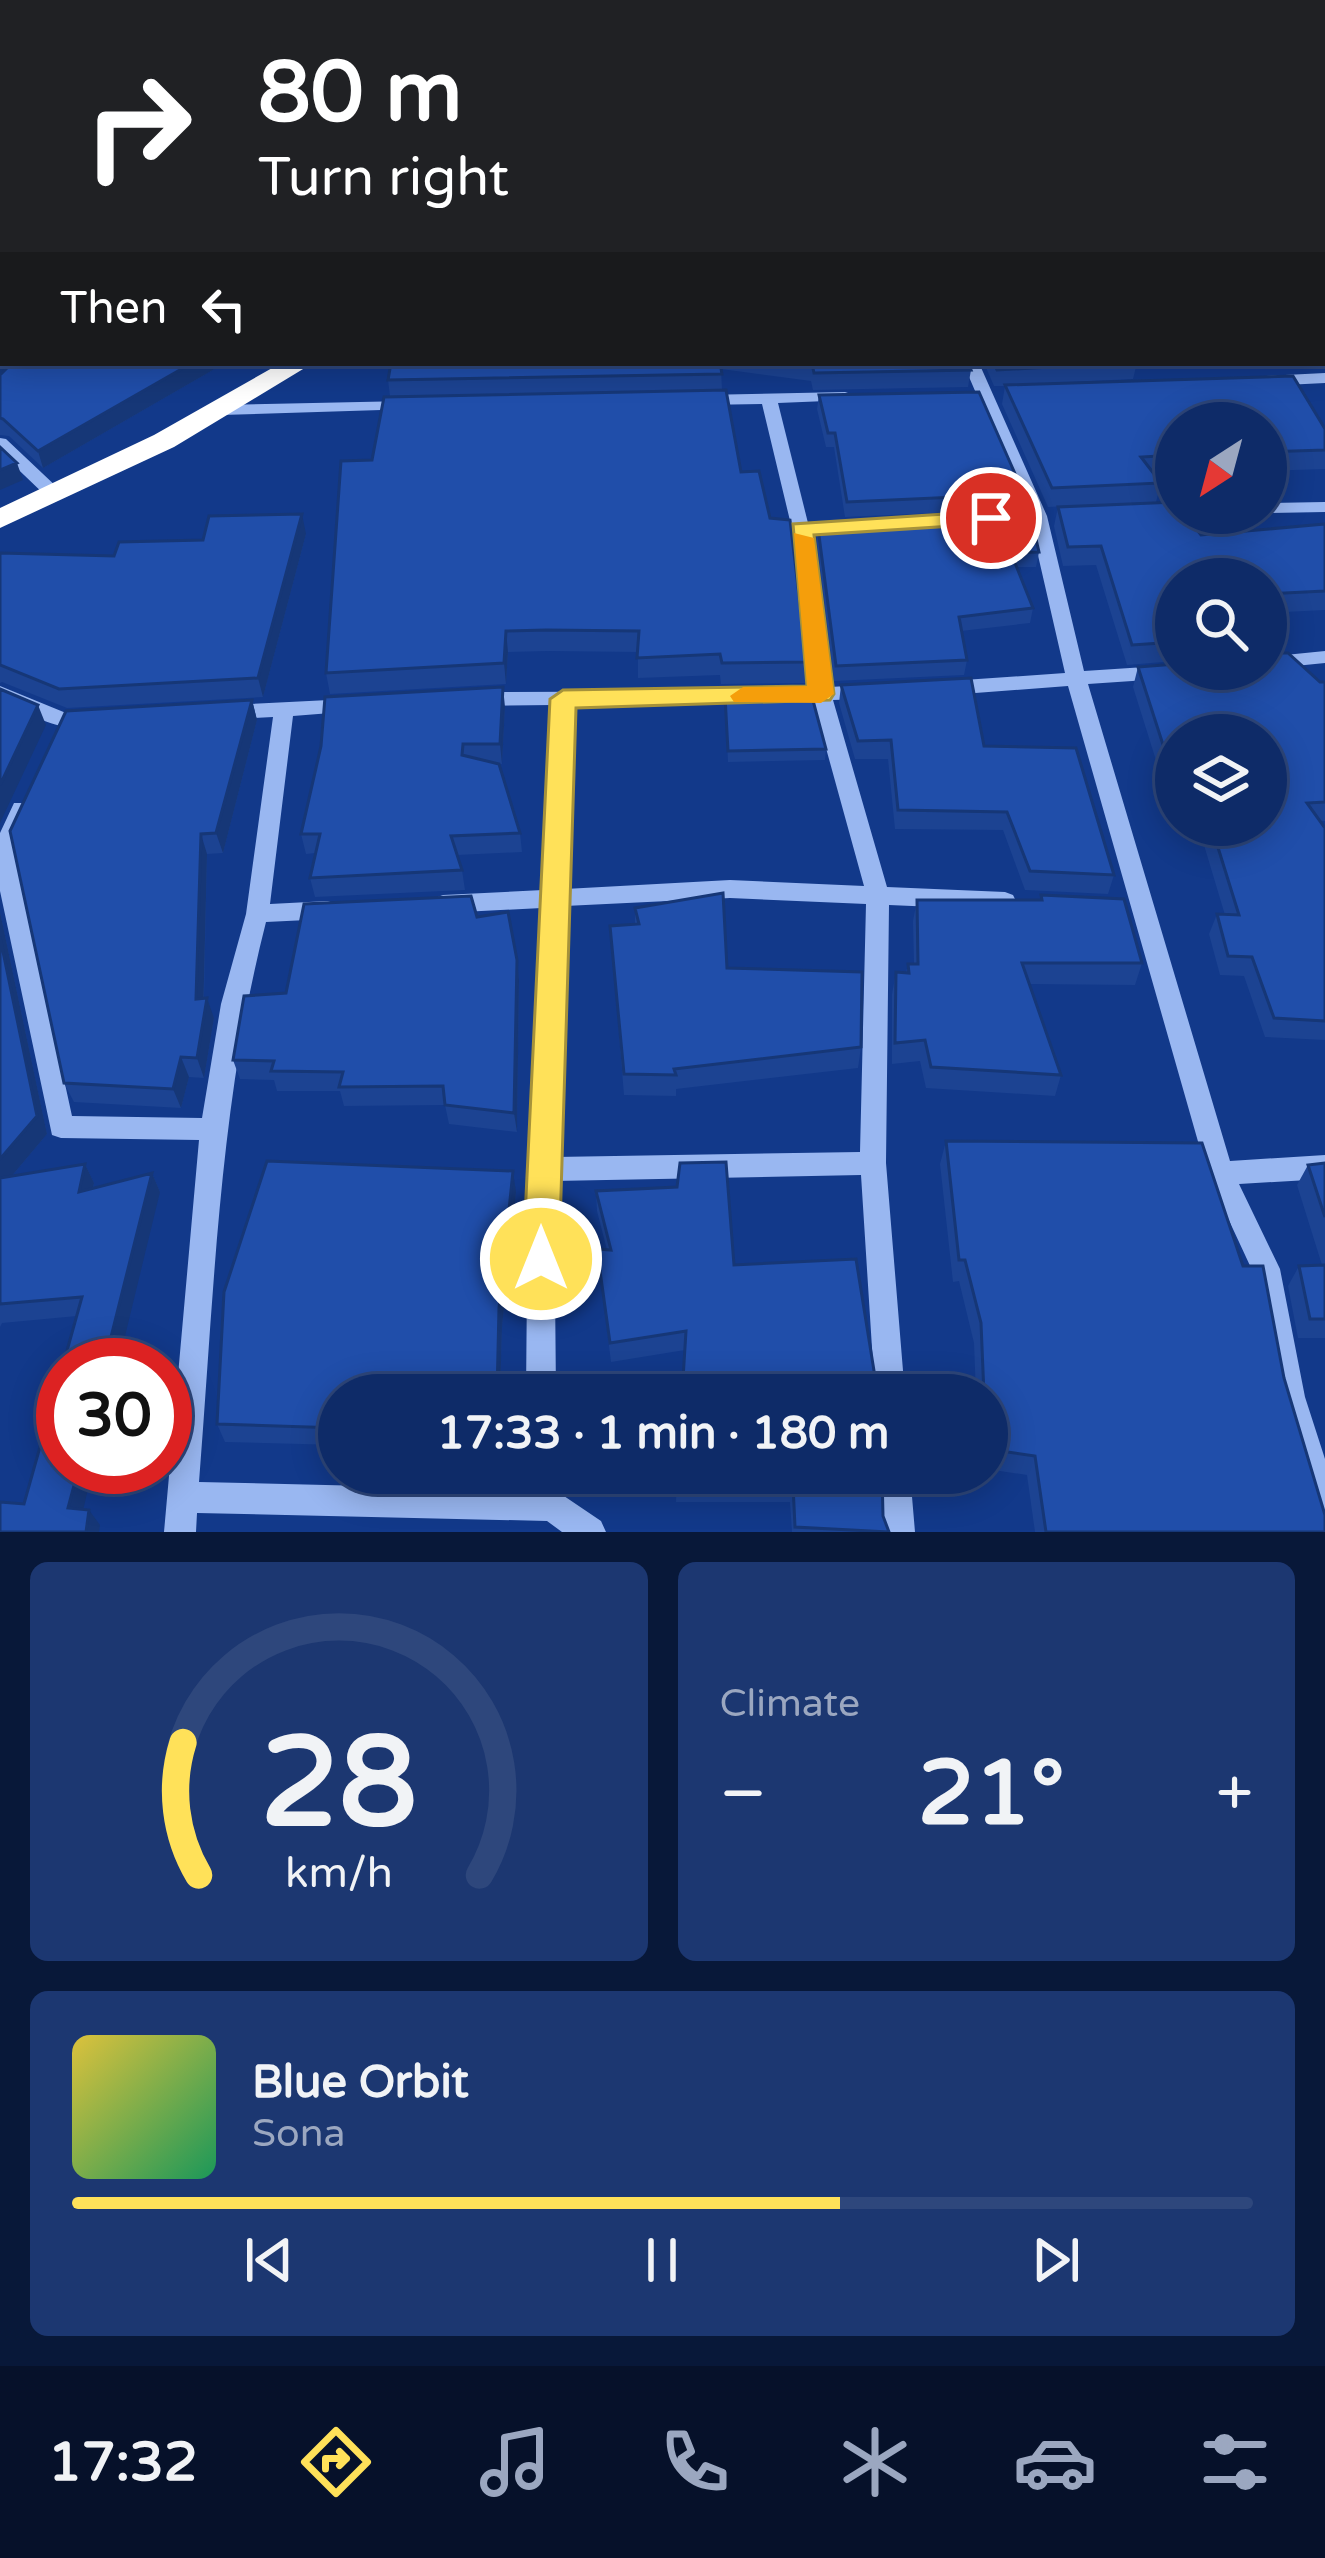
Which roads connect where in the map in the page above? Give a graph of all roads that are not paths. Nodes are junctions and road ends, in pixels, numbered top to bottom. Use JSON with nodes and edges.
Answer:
{"nodes":[{"id":1,"x":296,"y":366,"type":"edge"},
{"id":2,"x":972,"y":366,"type":"edge"},
{"id":3,"x":1325,"y":378,"type":"edge"},
{"id":4,"x":1257,"y":382,"type":"edge"},
{"id":5,"x":856,"y":397,"type":"edge"},
{"id":6,"x":769,"y":398,"type":"junction"},
{"id":7,"x":674,"y":400,"type":"edge"},
{"id":8,"x":435,"y":406,"type":"edge"},
{"id":9,"x":221,"y":410,"type":"junction"},
{"id":10,"x":0,"y":442,"type":"edge"},
{"id":11,"x":54,"y":494,"type":"junction"},
{"id":12,"x":1325,"y":507,"type":"edge"},
{"id":13,"x":1287,"y":508,"type":"edge"},
{"id":14,"x":0,"y":519,"type":"edge"},
{"id":15,"x":896,"y":524,"type":"edge"},
{"id":16,"x":802,"y":529,"type":"junction"},
{"id":17,"x":1325,"y":657,"type":"edge"},
{"id":18,"x":1287,"y":661,"type":"edge"},
{"id":19,"x":1155,"y":674,"type":"edge"},
{"id":20,"x":1077,"y":682,"type":"junction"},
{"id":21,"x":914,"y":690,"type":"edge"},
{"id":22,"x":891,"y":691,"type":"edge"},
{"id":23,"x":0,"y":693,"type":"edge"},
{"id":24,"x":821,"y":694,"type":"junction"},
{"id":25,"x":563,"y":699,"type":"junction"},
{"id":26,"x":460,"y":700,"type":"edge"},
{"id":27,"x":371,"y":705,"type":"edge"},
{"id":28,"x":284,"y":709,"type":"junction"},
{"id":29,"x":196,"y":713,"type":"edge"},
{"id":30,"x":108,"y":718,"type":"edge"},
{"id":31,"x":38,"y":776,"type":"edge"},
{"id":32,"x":878,"y":894,"type":"junction"},
{"id":33,"x":557,"y":897,"type":"junction"},
{"id":34,"x":1034,"y":903,"type":"edge"},
{"id":35,"x":419,"y":905,"type":"edge"},
{"id":36,"x":350,"y":909,"type":"edge"},
{"id":37,"x":257,"y":914,"type":"junction"},
{"id":38,"x":213,"y":1129,"type":"junction"},
{"id":39,"x":873,"y":1163,"type":"junction"},
{"id":40,"x":1325,"y":1167,"type":"edge"},
{"id":41,"x":541,"y":1169,"type":"junction"},
{"id":42,"x":1220,"y":1173,"type":"junction"},
{"id":43,"x":541,"y":1374,"type":"edge"},
{"id":44,"x":888,"y":1374,"type":"edge"},
{"id":45,"x":548,"y":1494,"type":"edge"},
{"id":46,"x":896,"y":1494,"type":"edge"},
{"id":47,"x":183,"y":1497,"type":"junction"},
{"id":48,"x":551,"y":1506,"type":"junction"},
{"id":49,"x":1325,"y":1506,"type":"edge"},
{"id":50,"x":180,"y":1532,"type":"edge"},
{"id":51,"x":590,"y":1532,"type":"edge"},
{"id":52,"x":899,"y":1532,"type":"edge"}],
"edges":[{"from":1,"to":9,"type":"highway"},
{"from":2,"to":20,"type":"street"},
{"from":3,"to":4,"type":"street"},
{"from":5,"to":6,"type":"street"},
{"from":6,"to":7,"type":"street"},
{"from":6,"to":16,"type":"street"},
{"from":8,"to":9,"type":"street"},
{"from":9,"to":11,"type":"highway"},
{"from":10,"to":11,"type":"street"},
{"from":11,"to":14,"type":"highway"},
{"from":12,"to":13,"type":"street"},
{"from":15,"to":16,"type":"street"},
{"from":16,"to":24,"type":"street"},
{"from":17,"to":18,"type":"street"},
{"from":19,"to":20,"type":"street"},
{"from":20,"to":21,"type":"street"},
{"from":20,"to":42,"type":"street"},
{"from":22,"to":24,"type":"street"},
{"from":23,"to":30,"type":"street"},
{"from":24,"to":25,"type":"street"},
{"from":24,"to":32,"type":"street"},
{"from":25,"to":26,"type":"street"},
{"from":25,"to":33,"type":"street"},
{"from":27,"to":28,"type":"street"},
{"from":28,"to":29,"type":"street"},
{"from":28,"to":37,"type":"street"},
{"from":31,"to":38,"type":"street"},
{"from":32,"to":33,"type":"street"},
{"from":32,"to":34,"type":"street"},
{"from":32,"to":39,"type":"street"},
{"from":33,"to":35,"type":"street"},
{"from":33,"to":41,"type":"street"},
{"from":36,"to":37,"type":"street"},
{"from":37,"to":38,"type":"street"},
{"from":38,"to":47,"type":"street"},
{"from":39,"to":41,"type":"street"},
{"from":39,"to":44,"type":"street"},
{"from":40,"to":42,"type":"street"},
{"from":41,"to":43,"type":"street"},
{"from":42,"to":49,"type":"street"},
{"from":45,"to":48,"type":"street"},
{"from":46,"to":52,"type":"street"},
{"from":47,"to":48,"type":"street"},
{"from":47,"to":50,"type":"street"},
{"from":48,"to":51,"type":"street"}]}
